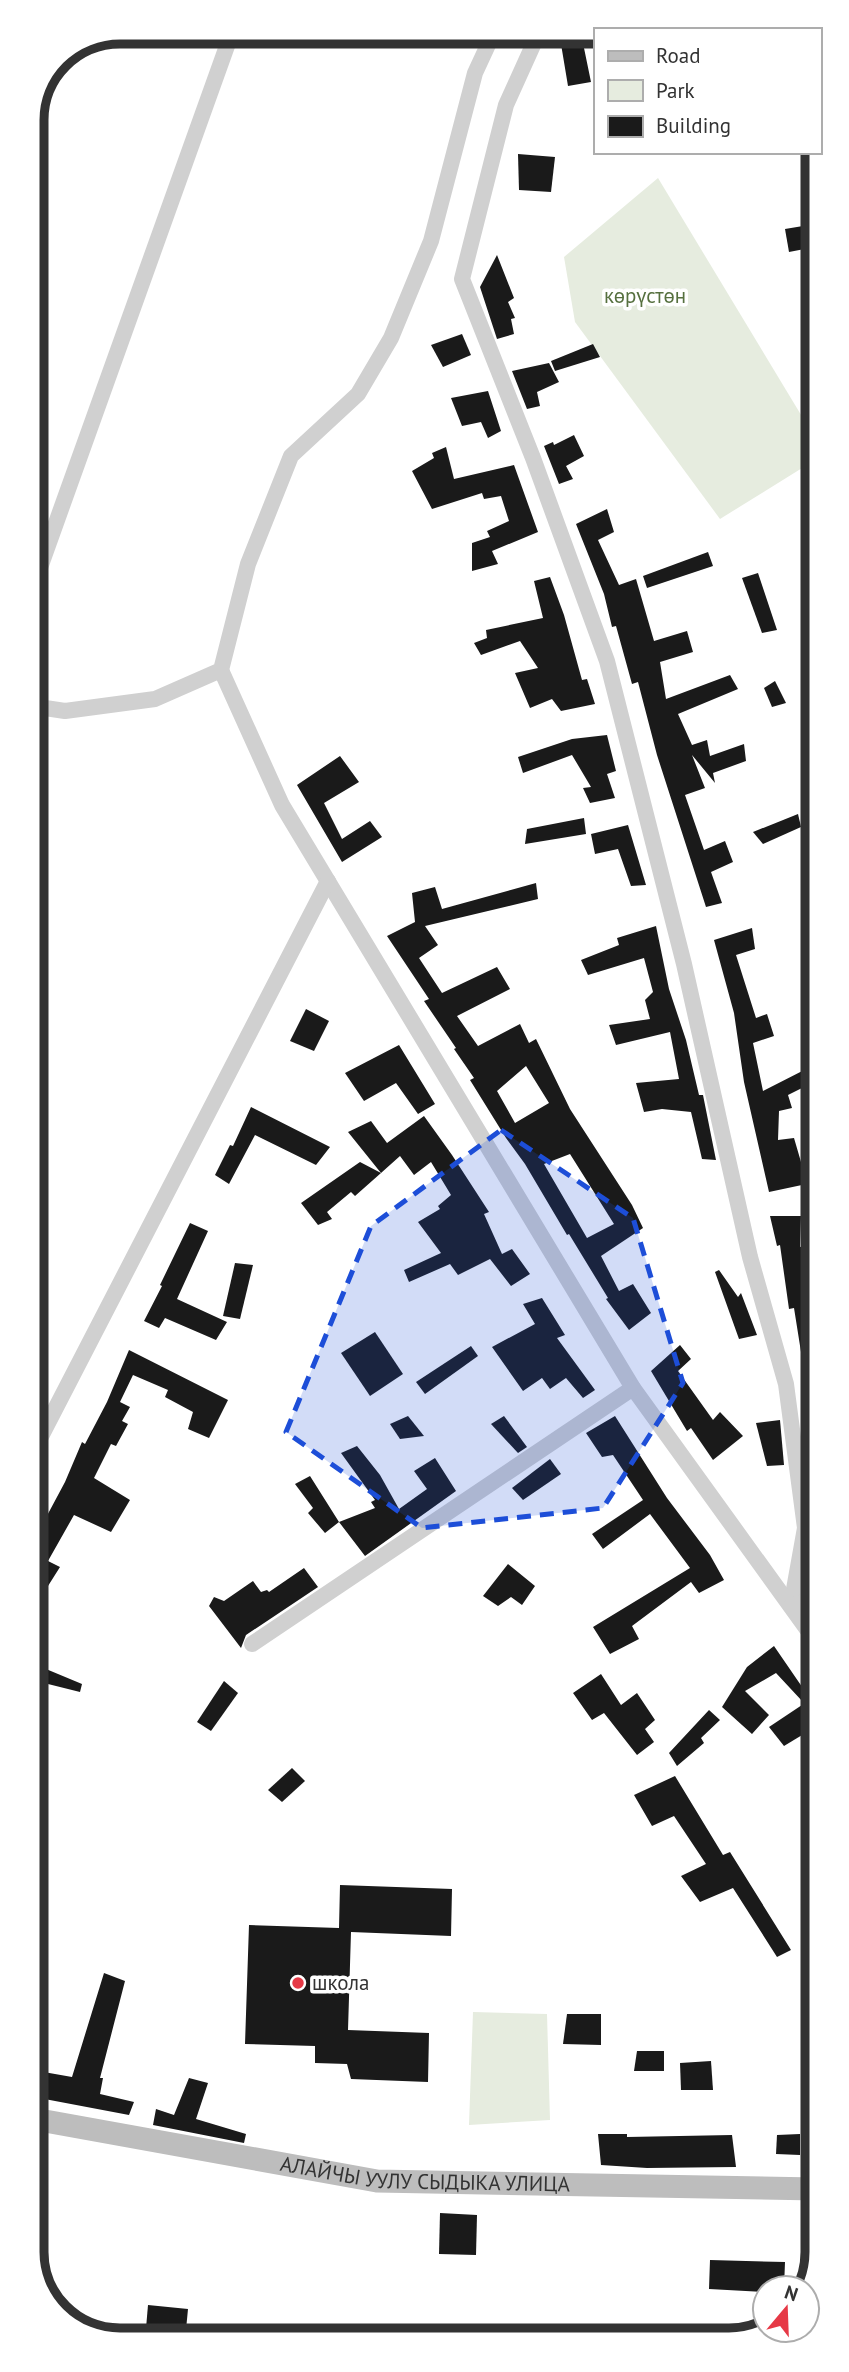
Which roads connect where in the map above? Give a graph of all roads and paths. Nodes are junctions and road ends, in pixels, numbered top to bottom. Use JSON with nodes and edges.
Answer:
{"nodes":[{"id":1,"x":228,"y":44,"type":"edge"},
{"id":2,"x":488,"y":44,"type":"edge"},
{"id":3,"x":534,"y":44,"type":"edge"},
{"id":4,"x":44,"y":557,"type":"edge"},
{"id":5,"x":221,"y":670,"type":"junction"},
{"id":6,"x":44,"y":708,"type":"edge"},
{"id":7,"x":328,"y":881,"type":"junction"},
{"id":8,"x":633,"y":1388,"type":"junction"},
{"id":9,"x":44,"y":1432,"type":"edge"},
{"id":10,"x":805,"y":1528,"type":"edge"},
{"id":11,"x":805,"y":1528,"type":"edge"},
{"id":12,"x":805,"y":1601,"type":"edge"},
{"id":13,"x":791,"y":1606,"type":"junction"},
{"id":14,"x":805,"y":1626,"type":"edge"},
{"id":15,"x":252,"y":1644,"type":"dead end"},
{"id":16,"x":44,"y":2121,"type":"edge"},
{"id":17,"x":805,"y":2189,"type":"edge"}],
"edges":[{"from":1,"to":4,"type":"street"},
{"from":2,"to":5,"type":"street"},
{"from":3,"to":11,"type":"street"},
{"from":5,"to":6,"type":"street"},
{"from":5,"to":7,"type":"street"},
{"from":7,"to":8,"type":"street"},
{"from":7,"to":9,"type":"street"},
{"from":8,"to":13,"type":"street"},
{"from":8,"to":15,"type":"street"},
{"from":10,"to":13,"type":"street"},
{"from":12,"to":13,"type":"street"},
{"from":13,"to":14,"type":"street"},
{"from":16,"to":17,"type":"street","name":"АЛАЙЧЫ УУЛУ СЫДЫКА УЛИЦА"}]}
